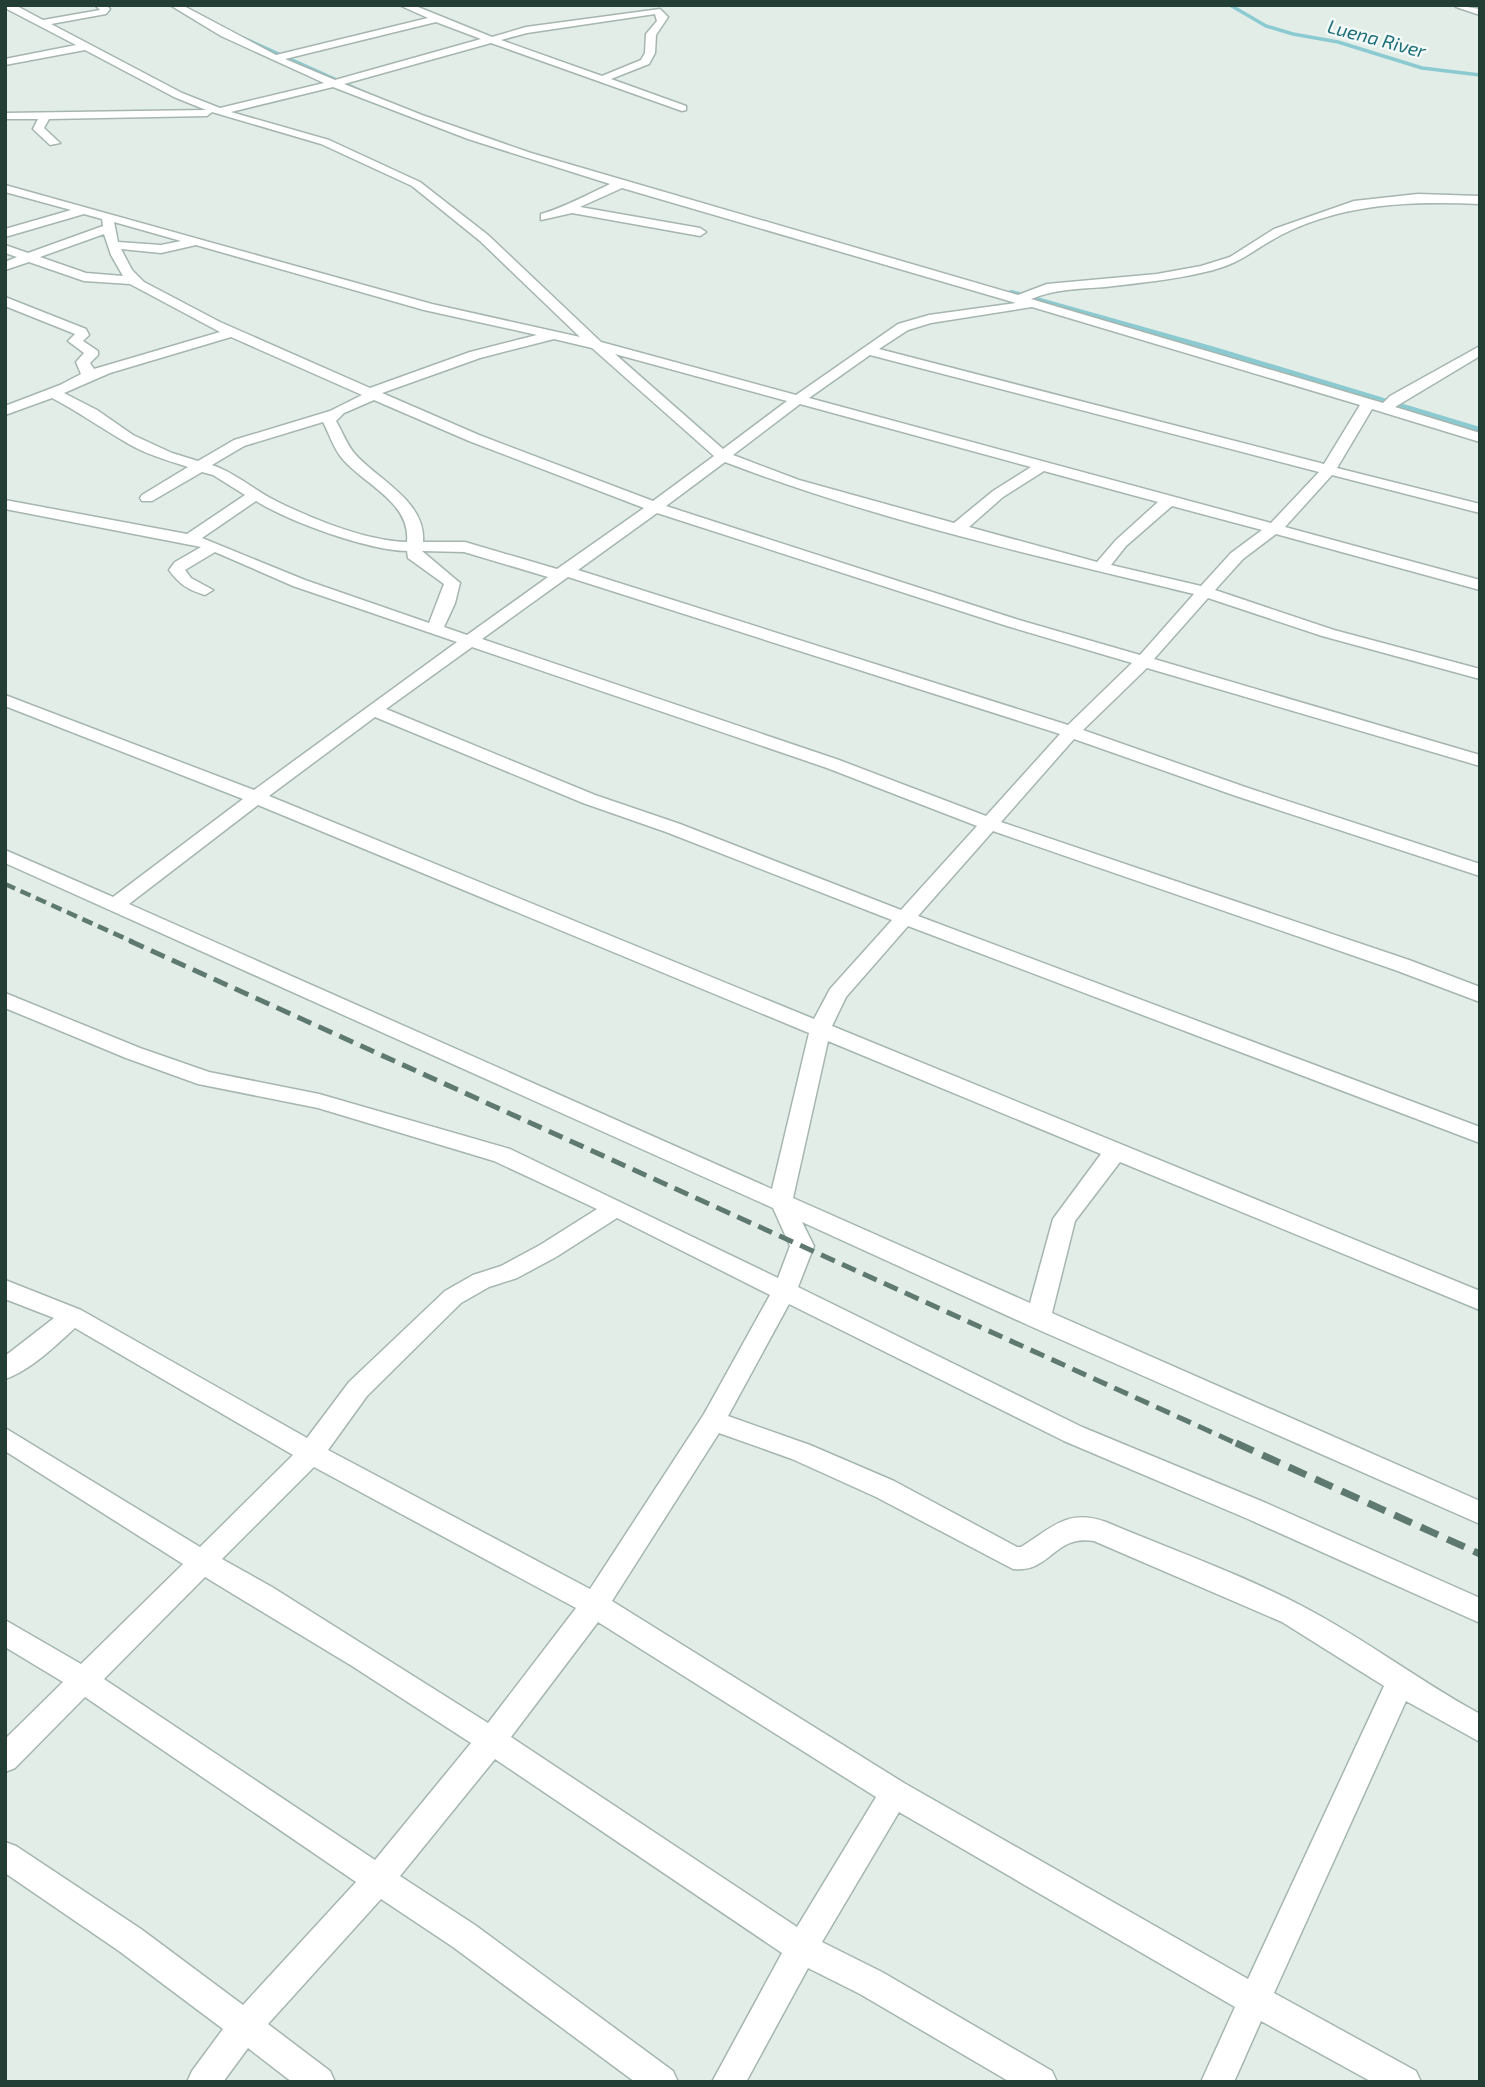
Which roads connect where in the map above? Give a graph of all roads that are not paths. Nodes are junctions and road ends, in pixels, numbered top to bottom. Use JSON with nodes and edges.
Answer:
{"nodes":[{"id":1,"x":14,"y":5,"type":"edge"},
{"id":2,"x":100,"y":5,"type":"edge"},
{"id":3,"x":175,"y":5,"type":"edge"},
{"id":4,"x":404,"y":5,"type":"edge"},
{"id":5,"x":1459,"y":5,"type":"edge"},
{"id":6,"x":7,"y":6,"type":"edge"},
{"id":7,"x":1480,"y":12,"type":"edge"},
{"id":8,"x":436,"y":19,"type":"junction"},
{"id":9,"x":42,"y":23,"type":"junction"},
{"id":10,"x":488,"y":39,"type":"junction"},
{"id":11,"x":84,"y":47,"type":"junction"},
{"id":12,"x":276,"y":58,"type":"junction"},
{"id":13,"x":379,"y":59,"type":"dead end"},
{"id":14,"x":5,"y":62,"type":"edge"},
{"id":15,"x":398,"y":66,"type":"junction"},
{"id":16,"x":600,"y":80,"type":"junction"},
{"id":17,"x":334,"y":84,"type":"junction"},
{"id":18,"x":682,"y":108,"type":"dead end"},
{"id":19,"x":222,"y":113,"type":"junction"},
{"id":20,"x":46,"y":115,"type":"junction"},
{"id":21,"x":5,"y":116,"type":"edge"},
{"id":22,"x":54,"y":143,"type":"dead end"},
{"id":23,"x":621,"y":184,"type":"junction"},
{"id":24,"x":5,"y":188,"type":"edge"},
{"id":25,"x":1480,"y":200,"type":"edge"},
{"id":26,"x":571,"y":209,"type":"junction"},
{"id":27,"x":84,"y":211,"type":"junction"},
{"id":28,"x":545,"y":217,"type":"dead end"},
{"id":29,"x":108,"y":223,"type":"junction"},
{"id":30,"x":700,"y":232,"type":"dead end"},
{"id":31,"x":5,"y":233,"type":"edge"},
{"id":32,"x":195,"y":242,"type":"junction"},
{"id":33,"x":114,"y":244,"type":"junction"},
{"id":34,"x":5,"y":250,"type":"edge"},
{"id":35,"x":27,"y":259,"type":"junction"},
{"id":36,"x":5,"y":266,"type":"edge"},
{"id":37,"x":133,"y":280,"type":"junction"},
{"id":38,"x":1020,"y":299,"type":"junction"},
{"id":39,"x":5,"y":301,"type":"edge"},
{"id":40,"x":1038,"y":304,"type":"junction"},
{"id":41,"x":232,"y":332,"type":"junction"},
{"id":42,"x":554,"y":335,"type":"junction"},
{"id":43,"x":598,"y":345,"type":"junction"},
{"id":44,"x":1480,"y":350,"type":"edge"},
{"id":45,"x":869,"y":351,"type":"junction"},
{"id":46,"x":1459,"y":363,"type":"junction"},
{"id":47,"x":1480,"y":367,"type":"edge"},
{"id":48,"x":87,"y":376,"type":"junction"},
{"id":49,"x":53,"y":393,"type":"junction"},
{"id":50,"x":371,"y":394,"type":"junction"},
{"id":51,"x":798,"y":400,"type":"junction"},
{"id":52,"x":1368,"y":403,"type":"junction"},
{"id":53,"x":1386,"y":409,"type":"junction"},
{"id":54,"x":5,"y":411,"type":"edge"},
{"id":55,"x":330,"y":415,"type":"junction"},
{"id":56,"x":1480,"y":438,"type":"edge"},
{"id":57,"x":723,"y":456,"type":"junction"},
{"id":58,"x":200,"y":466,"type":"junction"},
{"id":59,"x":1041,"y":466,"type":"junction"},
{"id":60,"x":1328,"y":470,"type":"junction"},
{"id":61,"x":255,"y":495,"type":"junction"},
{"id":62,"x":147,"y":498,"type":"dead end"},
{"id":63,"x":1170,"y":500,"type":"junction"},
{"id":64,"x":5,"y":504,"type":"edge"},
{"id":65,"x":655,"y":507,"type":"junction"},
{"id":66,"x":1480,"y":509,"type":"edge"},
{"id":67,"x":958,"y":528,"type":"junction"},
{"id":68,"x":1275,"y":528,"type":"junction"},
{"id":69,"x":190,"y":539,"type":"junction"},
{"id":70,"x":214,"y":546,"type":"junction"},
{"id":71,"x":414,"y":546,"type":"junction"},
{"id":72,"x":1102,"y":566,"type":"junction"},
{"id":73,"x":561,"y":573,"type":"junction"},
{"id":74,"x":1480,"y":585,"type":"edge"},
{"id":75,"x":205,"y":590,"type":"dead end"},
{"id":76,"x":1205,"y":592,"type":"junction"},
{"id":77,"x":433,"y":630,"type":"junction"},
{"id":78,"x":466,"y":642,"type":"junction"},
{"id":79,"x":1143,"y":662,"type":"junction"},
{"id":80,"x":1480,"y":674,"type":"edge"},
{"id":81,"x":5,"y":699,"type":"edge"},
{"id":82,"x":375,"y":711,"type":"junction"},
{"id":83,"x":1071,"y":732,"type":"junction"},
{"id":84,"x":1480,"y":761,"type":"edge"},
{"id":85,"x":256,"y":797,"type":"junction"},
{"id":86,"x":990,"y":824,"type":"junction"},
{"id":87,"x":5,"y":856,"type":"edge"},
{"id":88,"x":1480,"y":870,"type":"edge"},
{"id":89,"x":115,"y":905,"type":"junction"},
{"id":90,"x":905,"y":918,"type":"junction"},
{"id":91,"x":1480,"y":995,"type":"edge"},
{"id":92,"x":5,"y":1000,"type":"edge"},
{"id":93,"x":820,"y":1029,"type":"junction"},
{"id":94,"x":1480,"y":1135,"type":"edge"},
{"id":95,"x":1116,"y":1151,"type":"junction"},
{"id":96,"x":781,"y":1201,"type":"junction"},
{"id":97,"x":616,"y":1208,"type":"junction"},
{"id":98,"x":5,"y":1290,"type":"edge"},
{"id":99,"x":784,"y":1292,"type":"junction"},
{"id":100,"x":1480,"y":1301,"type":"edge"},
{"id":101,"x":74,"y":1316,"type":"junction"},
{"id":102,"x":1038,"y":1319,"type":"junction"},
{"id":103,"x":5,"y":1368,"type":"edge"},
{"id":104,"x":713,"y":1421,"type":"junction"},
{"id":105,"x":5,"y":1438,"type":"edge"},
{"id":106,"x":311,"y":1453,"type":"junction"},
{"id":107,"x":1480,"y":1513,"type":"edge"},
{"id":108,"x":204,"y":1561,"type":"junction"},
{"id":109,"x":595,"y":1605,"type":"junction"},
{"id":110,"x":1480,"y":1611,"type":"edge"},
{"id":111,"x":5,"y":1632,"type":"edge"},
{"id":112,"x":83,"y":1680,"type":"junction"},
{"id":113,"x":1400,"y":1683,"type":"junction"},
{"id":114,"x":1480,"y":1729,"type":"edge"},
{"id":115,"x":492,"y":1740,"type":"junction"},
{"id":116,"x":5,"y":1759,"type":"edge"},
{"id":117,"x":894,"y":1793,"type":"junction"},
{"id":118,"x":5,"y":1856,"type":"edge"},
{"id":119,"x":379,"y":1880,"type":"junction"},
{"id":120,"x":803,"y":1948,"type":"junction"},
{"id":121,"x":1254,"y":2000,"type":"junction"},
{"id":122,"x":245,"y":2026,"type":"junction"},
{"id":123,"x":204,"y":2082,"type":"edge"},
{"id":124,"x":319,"y":2082,"type":"edge"},
{"id":125,"x":662,"y":2082,"type":"edge"},
{"id":126,"x":727,"y":2082,"type":"edge"},
{"id":127,"x":1041,"y":2082,"type":"edge"},
{"id":128,"x":1217,"y":2082,"type":"edge"},
{"id":129,"x":1405,"y":2082,"type":"edge"}],
"edges":[{"from":1,"to":6,"type":"street"},
{"from":2,"to":9,"type":"street"},
{"from":3,"to":12,"type":"street"},
{"from":4,"to":8,"type":"street"},
{"from":5,"to":7,"type":"street"},
{"from":6,"to":9,"type":"street"},
{"from":8,"to":10,"type":"street"},
{"from":8,"to":12,"type":"street"},
{"from":9,"to":11,"type":"street"},
{"from":10,"to":15,"type":"street"},
{"from":10,"to":16,"type":"street"},
{"from":10,"to":16,"type":"street"},
{"from":11,"to":14,"type":"street"},
{"from":11,"to":19,"type":"street"},
{"from":12,"to":17,"type":"street"},
{"from":13,"to":15,"type":"street"},
{"from":15,"to":17,"type":"street"},
{"from":16,"to":18,"type":"street"},
{"from":17,"to":19,"type":"street"},
{"from":17,"to":23,"type":"street"},
{"from":19,"to":20,"type":"street"},
{"from":19,"to":43,"type":"street"},
{"from":20,"to":21,"type":"street"},
{"from":20,"to":22,"type":"street"},
{"from":23,"to":26,"type":"street"},
{"from":23,"to":38,"type":"street"},
{"from":24,"to":27,"type":"street"},
{"from":25,"to":38,"type":"street"},
{"from":26,"to":28,"type":"street"},
{"from":26,"to":30,"type":"street"},
{"from":27,"to":29,"type":"street"},
{"from":27,"to":31,"type":"street"},
{"from":29,"to":32,"type":"street"},
{"from":29,"to":33,"type":"street"},
{"from":29,"to":35,"type":"street"},
{"from":32,"to":33,"type":"street"},
{"from":32,"to":42,"type":"street"},
{"from":33,"to":37,"type":"street"},
{"from":34,"to":35,"type":"street"},
{"from":35,"to":36,"type":"street"},
{"from":35,"to":37,"type":"street"},
{"from":37,"to":41,"type":"street"},
{"from":38,"to":40,"type":"street"},
{"from":39,"to":48,"type":"street"},
{"from":40,"to":45,"type":"street"},
{"from":40,"to":52,"type":"street"},
{"from":41,"to":48,"type":"street"},
{"from":41,"to":50,"type":"street"},
{"from":42,"to":43,"type":"street"},
{"from":42,"to":50,"type":"street"},
{"from":43,"to":51,"type":"street"},
{"from":43,"to":57,"type":"street"},
{"from":44,"to":46,"type":"street"},
{"from":45,"to":51,"type":"street"},
{"from":45,"to":60,"type":"street"},
{"from":46,"to":47,"type":"street"},
{"from":46,"to":53,"type":"street"},
{"from":48,"to":49,"type":"street"},
{"from":49,"to":54,"type":"street"},
{"from":49,"to":58,"type":"street"},
{"from":50,"to":55,"type":"street"},
{"from":50,"to":65,"type":"street"},
{"from":51,"to":57,"type":"street"},
{"from":51,"to":59,"type":"street"},
{"from":52,"to":53,"type":"street"},
{"from":52,"to":60,"type":"street"},
{"from":53,"to":56,"type":"street"},
{"from":55,"to":58,"type":"street"},
{"from":55,"to":71,"type":"street"},
{"from":57,"to":65,"type":"street"},
{"from":57,"to":67,"type":"street"},
{"from":58,"to":61,"type":"street"},
{"from":58,"to":62,"type":"street"},
{"from":59,"to":63,"type":"street"},
{"from":59,"to":67,"type":"street"},
{"from":60,"to":66,"type":"street"},
{"from":60,"to":68,"type":"street"},
{"from":61,"to":69,"type":"street"},
{"from":61,"to":71,"type":"street"},
{"from":63,"to":68,"type":"street"},
{"from":63,"to":72,"type":"street"},
{"from":64,"to":69,"type":"street"},
{"from":65,"to":73,"type":"street"},
{"from":65,"to":79,"type":"street"},
{"from":67,"to":72,"type":"street"},
{"from":68,"to":74,"type":"street"},
{"from":68,"to":76,"type":"street"},
{"from":69,"to":70,"type":"street"},
{"from":70,"to":75,"type":"street"},
{"from":70,"to":77,"type":"street"},
{"from":71,"to":73,"type":"street"},
{"from":71,"to":77,"type":"street"},
{"from":72,"to":76,"type":"street"},
{"from":73,"to":78,"type":"street"},
{"from":73,"to":83,"type":"street"},
{"from":76,"to":79,"type":"street"},
{"from":76,"to":80,"type":"street"},
{"from":77,"to":78,"type":"street"},
{"from":78,"to":82,"type":"street"},
{"from":78,"to":86,"type":"street"},
{"from":79,"to":83,"type":"street"},
{"from":79,"to":84,"type":"street"},
{"from":81,"to":85,"type":"street"},
{"from":82,"to":85,"type":"street"},
{"from":82,"to":90,"type":"street"},
{"from":83,"to":86,"type":"street"},
{"from":83,"to":88,"type":"street"},
{"from":85,"to":89,"type":"street"},
{"from":85,"to":93,"type":"street"},
{"from":86,"to":90,"type":"street"},
{"from":86,"to":91,"type":"street"},
{"from":87,"to":89,"type":"street"},
{"from":89,"to":96,"type":"street"},
{"from":90,"to":93,"type":"street"},
{"from":90,"to":94,"type":"street"},
{"from":92,"to":97,"type":"street"},
{"from":93,"to":95,"type":"street"},
{"from":93,"to":96,"type":"street"},
{"from":95,"to":100,"type":"street"},
{"from":95,"to":102,"type":"street"},
{"from":96,"to":99,"type":"street"},
{"from":96,"to":102,"type":"street"},
{"from":97,"to":99,"type":"street"},
{"from":97,"to":106,"type":"street"},
{"from":98,"to":101,"type":"street"},
{"from":99,"to":104,"type":"street"},
{"from":99,"to":110,"type":"street"},
{"from":101,"to":103,"type":"street"},
{"from":101,"to":106,"type":"street"},
{"from":102,"to":107,"type":"street"},
{"from":104,"to":109,"type":"street"},
{"from":104,"to":113,"type":"street"},
{"from":105,"to":108,"type":"street"},
{"from":106,"to":108,"type":"street"},
{"from":106,"to":109,"type":"street"},
{"from":108,"to":112,"type":"street"},
{"from":108,"to":115,"type":"street"},
{"from":109,"to":115,"type":"street"},
{"from":109,"to":117,"type":"street"},
{"from":111,"to":112,"type":"street"},
{"from":112,"to":116,"type":"street"},
{"from":112,"to":119,"type":"street"},
{"from":113,"to":114,"type":"street"},
{"from":113,"to":121,"type":"street"},
{"from":115,"to":119,"type":"street"},
{"from":115,"to":120,"type":"street"},
{"from":117,"to":120,"type":"street"},
{"from":117,"to":121,"type":"street"},
{"from":118,"to":122,"type":"street"},
{"from":119,"to":122,"type":"street"},
{"from":119,"to":125,"type":"street"},
{"from":120,"to":126,"type":"street"},
{"from":120,"to":127,"type":"street"},
{"from":121,"to":128,"type":"street"},
{"from":121,"to":129,"type":"street"},
{"from":122,"to":123,"type":"street"},
{"from":122,"to":124,"type":"street"}]}
